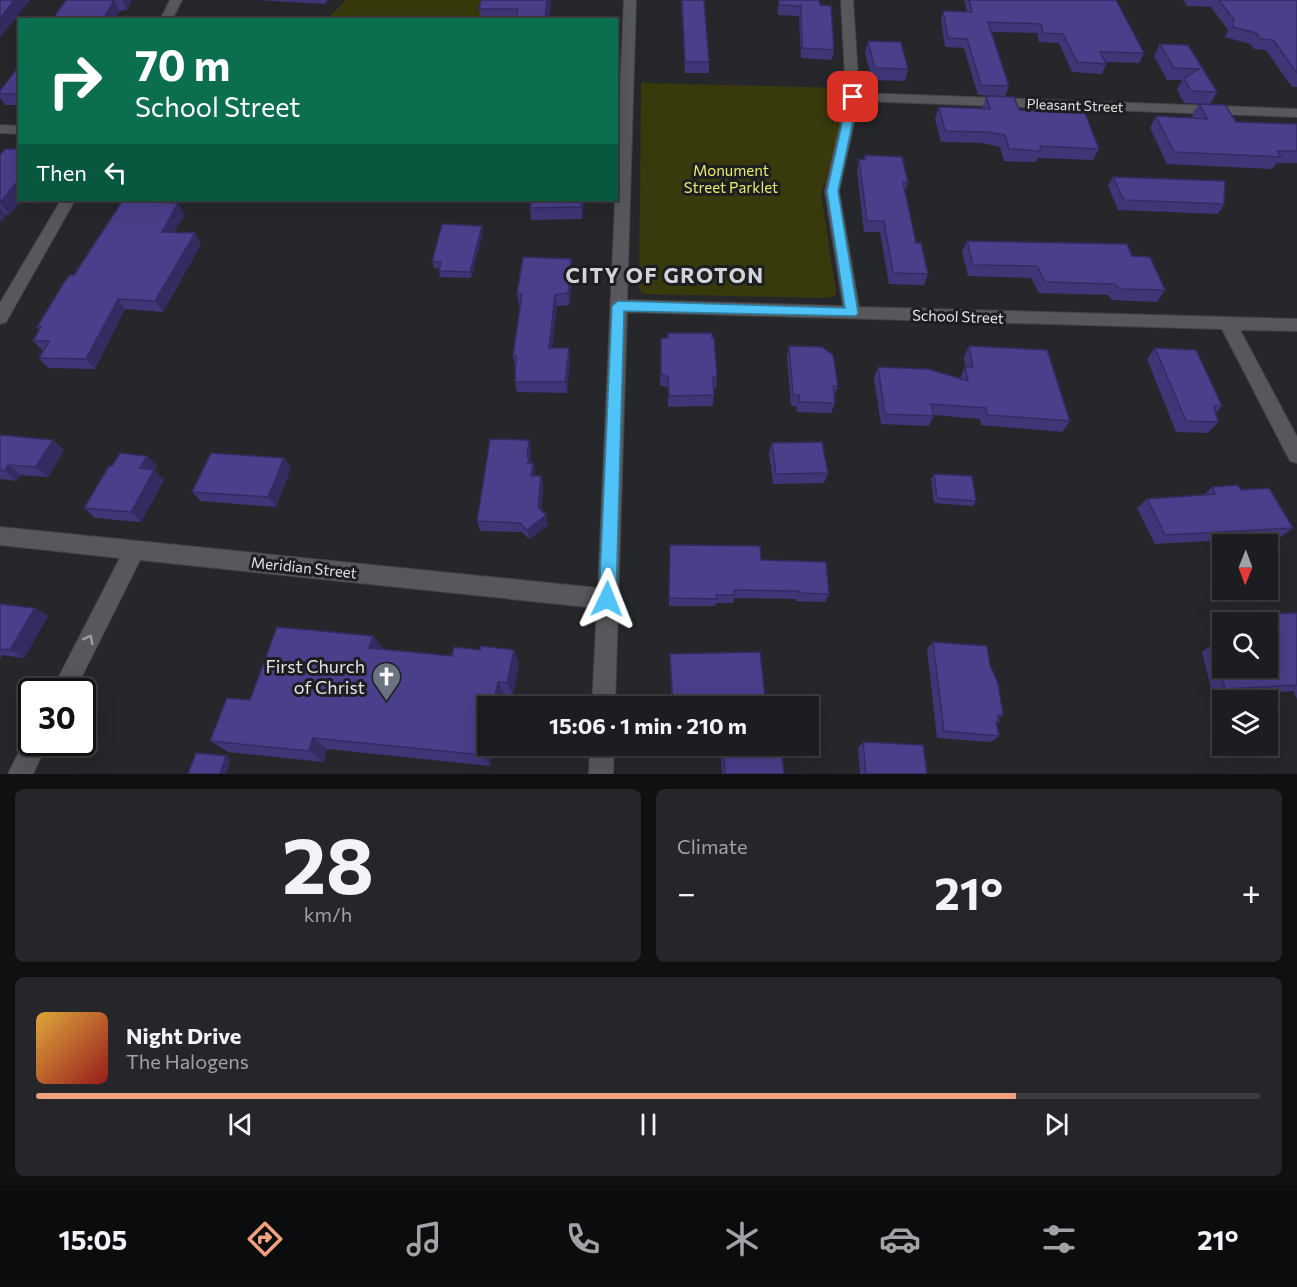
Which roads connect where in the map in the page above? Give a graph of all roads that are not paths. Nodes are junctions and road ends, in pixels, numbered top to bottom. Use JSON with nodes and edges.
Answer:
{"nodes":[{"id":1,"x":176,"y":0,"type":"edge"},
{"id":2,"x":630,"y":0,"type":"edge"},
{"id":3,"x":847,"y":0,"type":"edge"},
{"id":4,"x":167,"y":18,"type":"edge"},
{"id":5,"x":853,"y":97,"type":"junction"},
{"id":6,"x":1297,"y":113,"type":"edge"},
{"id":7,"x":0,"y":129,"type":"edge"},
{"id":8,"x":18,"y":130,"type":"edge"},
{"id":9,"x":67,"y":201,"type":"edge"},
{"id":10,"x":618,"y":306,"type":"junction"},
{"id":11,"x":852,"y":313,"type":"junction"},
{"id":12,"x":0,"y":318,"type":"edge"},
{"id":13,"x":1228,"y":324,"type":"junction"},
{"id":14,"x":1297,"y":326,"type":"edge"},
{"id":15,"x":1297,"y":455,"type":"edge"},
{"id":16,"x":0,"y":536,"type":"edge"},
{"id":17,"x":135,"y":549,"type":"junction"},
{"id":18,"x":607,"y":599,"type":"junction"},
{"id":19,"x":69,"y":678,"type":"edge"},
{"id":20,"x":604,"y":696,"type":"edge"},
{"id":21,"x":29,"y":756,"type":"edge"},
{"id":22,"x":602,"y":756,"type":"edge"},
{"id":23,"x":20,"y":774,"type":"edge"},
{"id":24,"x":601,"y":774,"type":"edge"}],
"edges":[{"from":1,"to":4,"type":"street"},
{"from":2,"to":10,"type":"street"},
{"from":3,"to":5,"type":"street"},
{"from":5,"to":6,"type":"street","name":"Pleasant Street"},
{"from":5,"to":11,"type":"street"},
{"from":7,"to":8,"type":"street"},
{"from":9,"to":12,"type":"street"},
{"from":10,"to":11,"type":"street","name":"School Street"},
{"from":10,"to":18,"type":"street"},
{"from":11,"to":13,"type":"street","name":"School Street"},
{"from":13,"to":14,"type":"street","name":"School Street"},
{"from":13,"to":15,"type":"street"},
{"from":16,"to":17,"type":"street","name":"Meridian Street"},
{"from":17,"to":18,"type":"street","name":"Meridian Street"},
{"from":19,"to":17,"type":"street","one_way":true},
{"from":18,"to":20,"type":"street"},
{"from":21,"to":23,"type":"street"},
{"from":22,"to":24,"type":"street"}]}
